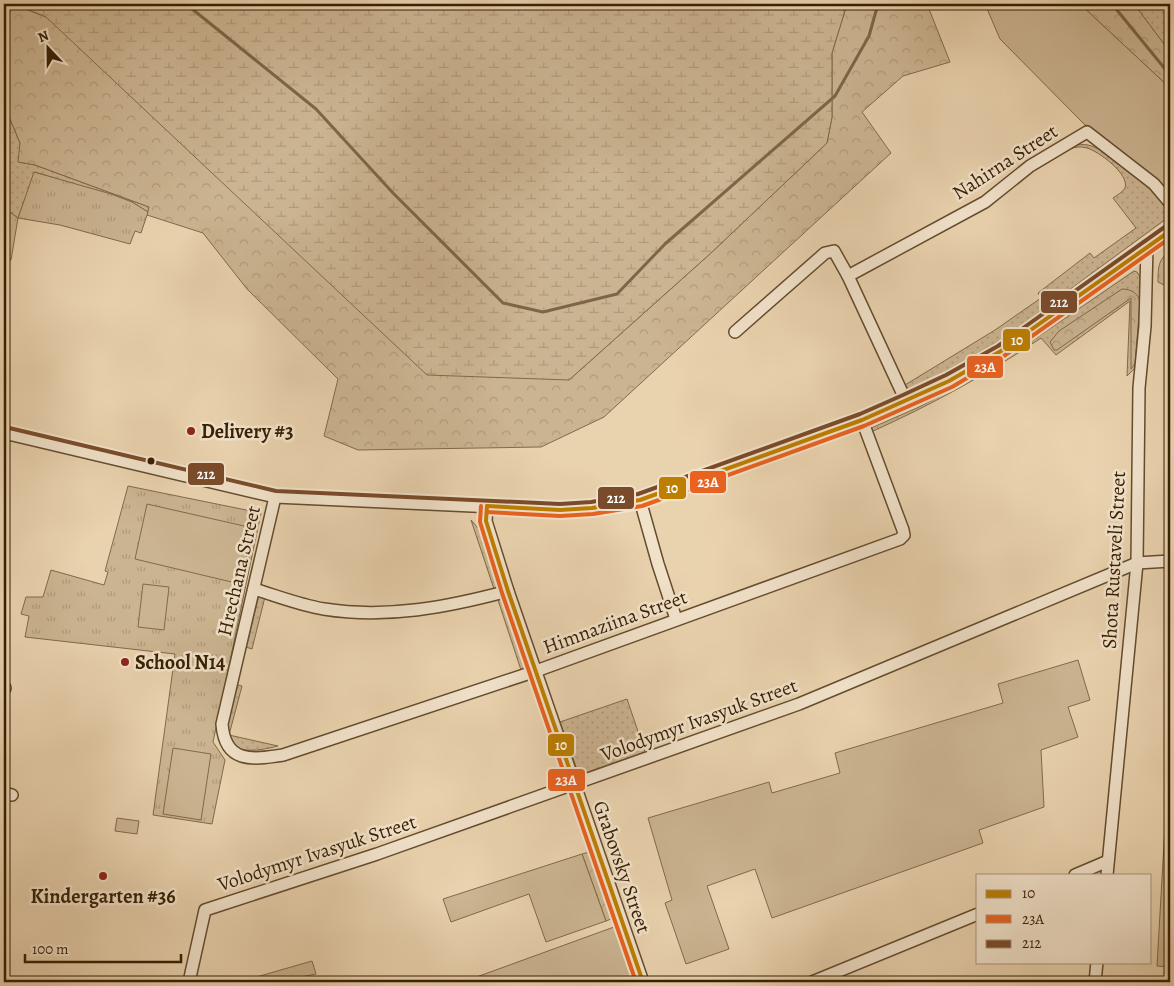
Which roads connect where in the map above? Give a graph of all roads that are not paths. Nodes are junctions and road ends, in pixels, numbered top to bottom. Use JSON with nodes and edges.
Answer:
{"nodes":[{"id":1,"x":1170,"y":203,"type":"edge"},
{"id":2,"x":1170,"y":230,"type":"edge"},
{"id":3,"x":1147,"y":246,"type":"junction"},
{"id":4,"x":848,"y":276,"type":"junction"},
{"id":5,"x":735,"y":332,"type":"dead end"},
{"id":6,"x":906,"y":401,"type":"junction"},
{"id":7,"x":862,"y":420,"type":"junction"},
{"id":8,"x":4,"y":433,"type":"edge"},
{"id":9,"x":276,"y":497,"type":"junction"},
{"id":10,"x":640,"y":500,"type":"junction"},
{"id":11,"x":487,"y":506,"type":"junction"},
{"id":12,"x":1170,"y":561,"type":"edge"},
{"id":13,"x":1137,"y":563,"type":"junction"},
{"id":14,"x":254,"y":589,"type":"junction"},
{"id":15,"x":508,"y":591,"type":"junction"},
{"id":16,"x":676,"y":619,"type":"junction"},
{"id":17,"x":536,"y":671,"type":"junction"},
{"id":18,"x":224,"y":741,"type":"joint"},
{"id":19,"x":574,"y":784,"type":"junction"},
{"id":20,"x":1108,"y":861,"type":"junction"},
{"id":21,"x":1077,"y":874,"type":"edge"},
{"id":22,"x":1107,"y":874,"type":"edge"},
{"id":23,"x":976,"y":915,"type":"edge"},
{"id":24,"x":1098,"y":964,"type":"edge"},
{"id":25,"x":189,"y":982,"type":"edge"},
{"id":26,"x":642,"y":982,"type":"edge"},
{"id":27,"x":812,"y":982,"type":"edge"},
{"id":28,"x":1095,"y":982,"type":"edge"}],
"edges":[{"from":1,"to":4,"type":"street","name":"Nahirna Street"},
{"from":2,"to":3,"type":"street"},
{"from":3,"to":6,"type":"street"},
{"from":3,"to":13,"type":"street","name":"Shota Rustaveli Street"},
{"from":4,"to":5,"type":"street"},
{"from":4,"to":6,"type":"street"},
{"from":6,"to":7,"type":"street"},
{"from":7,"to":10,"type":"street"},
{"from":7,"to":16,"type":"street","name":"Himnaziina Street"},
{"from":8,"to":9,"type":"street"},
{"from":9,"to":11,"type":"street"},
{"from":9,"to":14,"type":"street","name":"Hrechana Street"},
{"from":10,"to":11,"type":"street"},
{"from":10,"to":16,"type":"street"},
{"from":11,"to":15,"type":"street","name":"Grabovsky Street"},
{"from":12,"to":13,"type":"street","name":"Volodymyr Ivasyuk Street"},
{"from":13,"to":19,"type":"street","name":"Volodymyr Ivasyuk Street"},
{"from":13,"to":20,"type":"street","name":"Shota Rustaveli Street"},
{"from":14,"to":15,"type":"street"},
{"from":14,"to":18,"type":"street","name":"Hrechana Street"},
{"from":15,"to":17,"type":"street","name":"Grabovsky Street"},
{"from":16,"to":17,"type":"street","name":"Himnaziina Street"},
{"from":17,"to":18,"type":"street","name":"Himnaziina Street"},
{"from":17,"to":19,"type":"street","name":"Grabovsky Street"},
{"from":19,"to":25,"type":"street","name":"Volodymyr Ivasyuk Street"},
{"from":19,"to":26,"type":"street","name":"Grabovsky Street"},
{"from":20,"to":21,"type":"street"},
{"from":20,"to":22,"type":"street","name":"Shota Rustaveli Street"},
{"from":23,"to":27,"type":"street"},
{"from":24,"to":28,"type":"street"}]}
